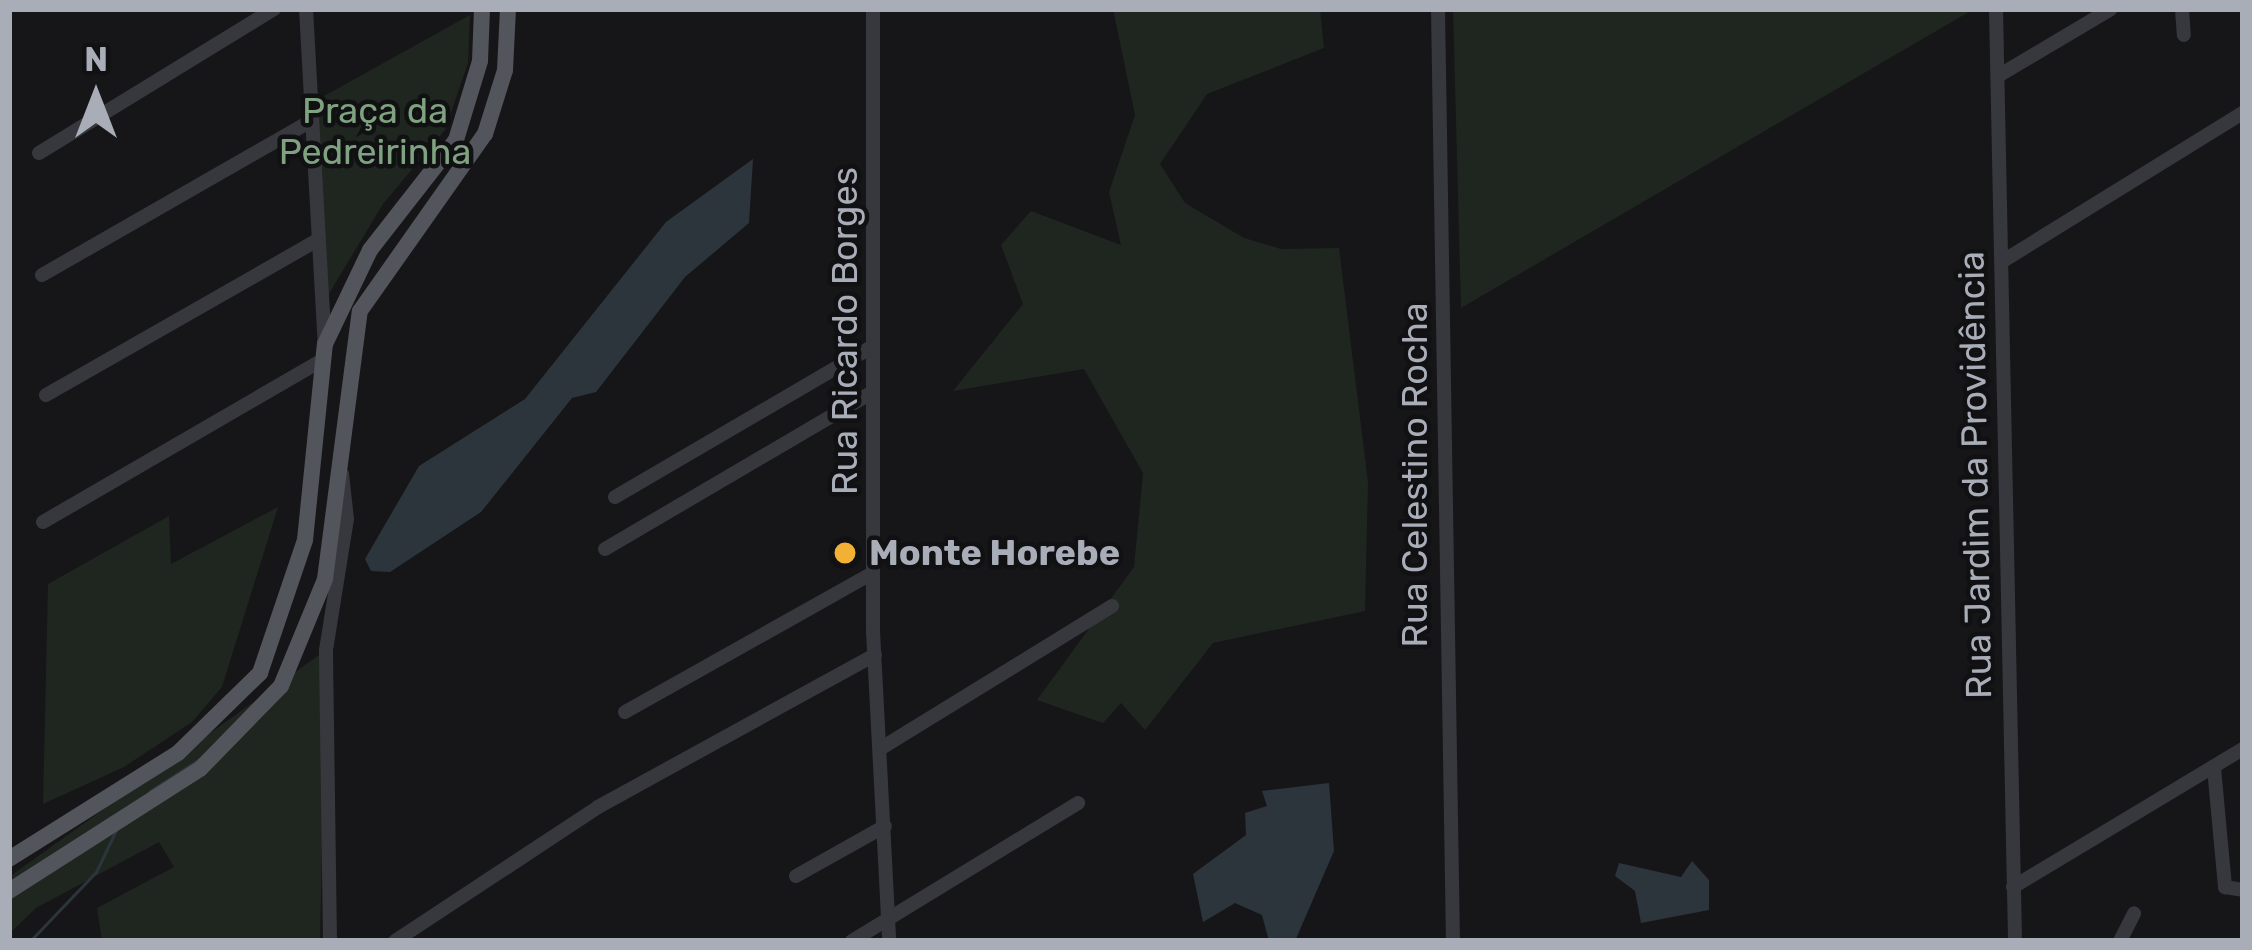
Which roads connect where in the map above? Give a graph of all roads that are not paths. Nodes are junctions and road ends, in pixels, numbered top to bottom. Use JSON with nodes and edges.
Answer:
{"nodes":[{"id":1,"x":274,"y":9,"type":"edge"},
{"id":2,"x":306,"y":9,"type":"edge"},
{"id":3,"x":482,"y":9,"type":"edge"},
{"id":4,"x":508,"y":9,"type":"edge"},
{"id":5,"x":873,"y":9,"type":"edge"},
{"id":6,"x":1438,"y":9,"type":"edge"},
{"id":7,"x":1996,"y":9,"type":"edge"},
{"id":8,"x":2182,"y":9,"type":"edge"},
{"id":9,"x":2101,"y":12,"type":"edge"},
{"id":10,"x":2184,"y":35,"type":"dead end"},
{"id":11,"x":1998,"y":76,"type":"junction"},
{"id":12,"x":2243,"y":113,"type":"edge"},
{"id":13,"x":311,"y":121,"type":"junction"},
{"id":14,"x":39,"y":153,"type":"dead end"},
{"id":15,"x":316,"y":241,"type":"junction"},
{"id":16,"x":2003,"y":261,"type":"junction"},
{"id":17,"x":42,"y":275,"type":"dead end"},
{"id":18,"x":872,"y":347,"type":"junction"},
{"id":19,"x":323,"y":352,"type":"junction"},
{"id":20,"x":871,"y":393,"type":"junction"},
{"id":21,"x":46,"y":395,"type":"dead end"},
{"id":22,"x":342,"y":474,"type":"junction"},
{"id":23,"x":615,"y":497,"type":"dead end"},
{"id":24,"x":43,"y":522,"type":"dead end"},
{"id":25,"x":604,"y":549,"type":"dead end"},
{"id":26,"x":873,"y":573,"type":"junction"},
{"id":27,"x":1112,"y":606,"type":"dead end"},
{"id":28,"x":874,"y":655,"type":"junction"},
{"id":29,"x":626,"y":712,"type":"dead end"},
{"id":30,"x":884,"y":746,"type":"junction"},
{"id":31,"x":2243,"y":749,"type":"edge"},
{"id":32,"x":2214,"y":768,"type":"junction"},
{"id":33,"x":1078,"y":803,"type":"dead end"},
{"id":34,"x":885,"y":826,"type":"junction"},
{"id":35,"x":9,"y":859,"type":"edge"},
{"id":36,"x":796,"y":876,"type":"dead end"},
{"id":37,"x":2013,"y":887,"type":"junction"},
{"id":38,"x":9,"y":891,"type":"edge"},
{"id":39,"x":2237,"y":891,"type":"edge"},
{"id":40,"x":2134,"y":913,"type":"dead end"},
{"id":41,"x":887,"y":920,"type":"junction"},
{"id":42,"x":330,"y":941,"type":"edge"},
{"id":43,"x":394,"y":941,"type":"edge"},
{"id":44,"x":852,"y":941,"type":"edge"},
{"id":45,"x":889,"y":941,"type":"edge"},
{"id":46,"x":1453,"y":941,"type":"edge"},
{"id":47,"x":2015,"y":941,"type":"edge"},
{"id":48,"x":2120,"y":941,"type":"edge"}],
"edges":[{"from":1,"to":14,"type":"street"},
{"from":2,"to":13,"type":"street"},
{"from":3,"to":19,"type":"main road"},
{"from":4,"to":22,"type":"main road"},
{"from":5,"to":18,"type":"street","name":"Rua Ricardo Borges"},
{"from":6,"to":46,"type":"street","name":"Rua Celestino Rocha"},
{"from":7,"to":11,"type":"street","name":"Rua Jardim da Providência"},
{"from":8,"to":10,"type":"street"},
{"from":9,"to":11,"type":"street"},
{"from":11,"to":16,"type":"street","name":"Rua Jardim da Providência"},
{"from":12,"to":16,"type":"street"},
{"from":13,"to":15,"type":"street"},
{"from":13,"to":17,"type":"street"},
{"from":15,"to":19,"type":"street"},
{"from":15,"to":21,"type":"street"},
{"from":16,"to":37,"type":"street","name":"Rua Jardim da Providência"},
{"from":18,"to":20,"type":"street","name":"Rua Ricardo Borges"},
{"from":18,"to":23,"type":"street"},
{"from":19,"to":24,"type":"street"},
{"from":19,"to":35,"type":"main road"},
{"from":20,"to":25,"type":"street"},
{"from":20,"to":26,"type":"street","name":"Rua Ricardo Borges"},
{"from":22,"to":38,"type":"main road"},
{"from":22,"to":42,"type":"street"},
{"from":26,"to":28,"type":"street","name":"Rua Ricardo Borges"},
{"from":26,"to":29,"type":"street"},
{"from":27,"to":30,"type":"street"},
{"from":28,"to":30,"type":"street","name":"Rua Ricardo Borges"},
{"from":28,"to":43,"type":"street"},
{"from":30,"to":34,"type":"street","name":"Rua Ricardo Borges"},
{"from":31,"to":32,"type":"street"},
{"from":32,"to":37,"type":"street"},
{"from":32,"to":39,"type":"street"},
{"from":33,"to":41,"type":"street"},
{"from":34,"to":36,"type":"street"},
{"from":34,"to":41,"type":"street","name":"Rua Ricardo Borges"},
{"from":37,"to":47,"type":"street","name":"Rua Jardim da Providência"},
{"from":40,"to":48,"type":"street"},
{"from":41,"to":44,"type":"street"},
{"from":41,"to":45,"type":"street","name":"Rua Ricardo Borges"}]}
